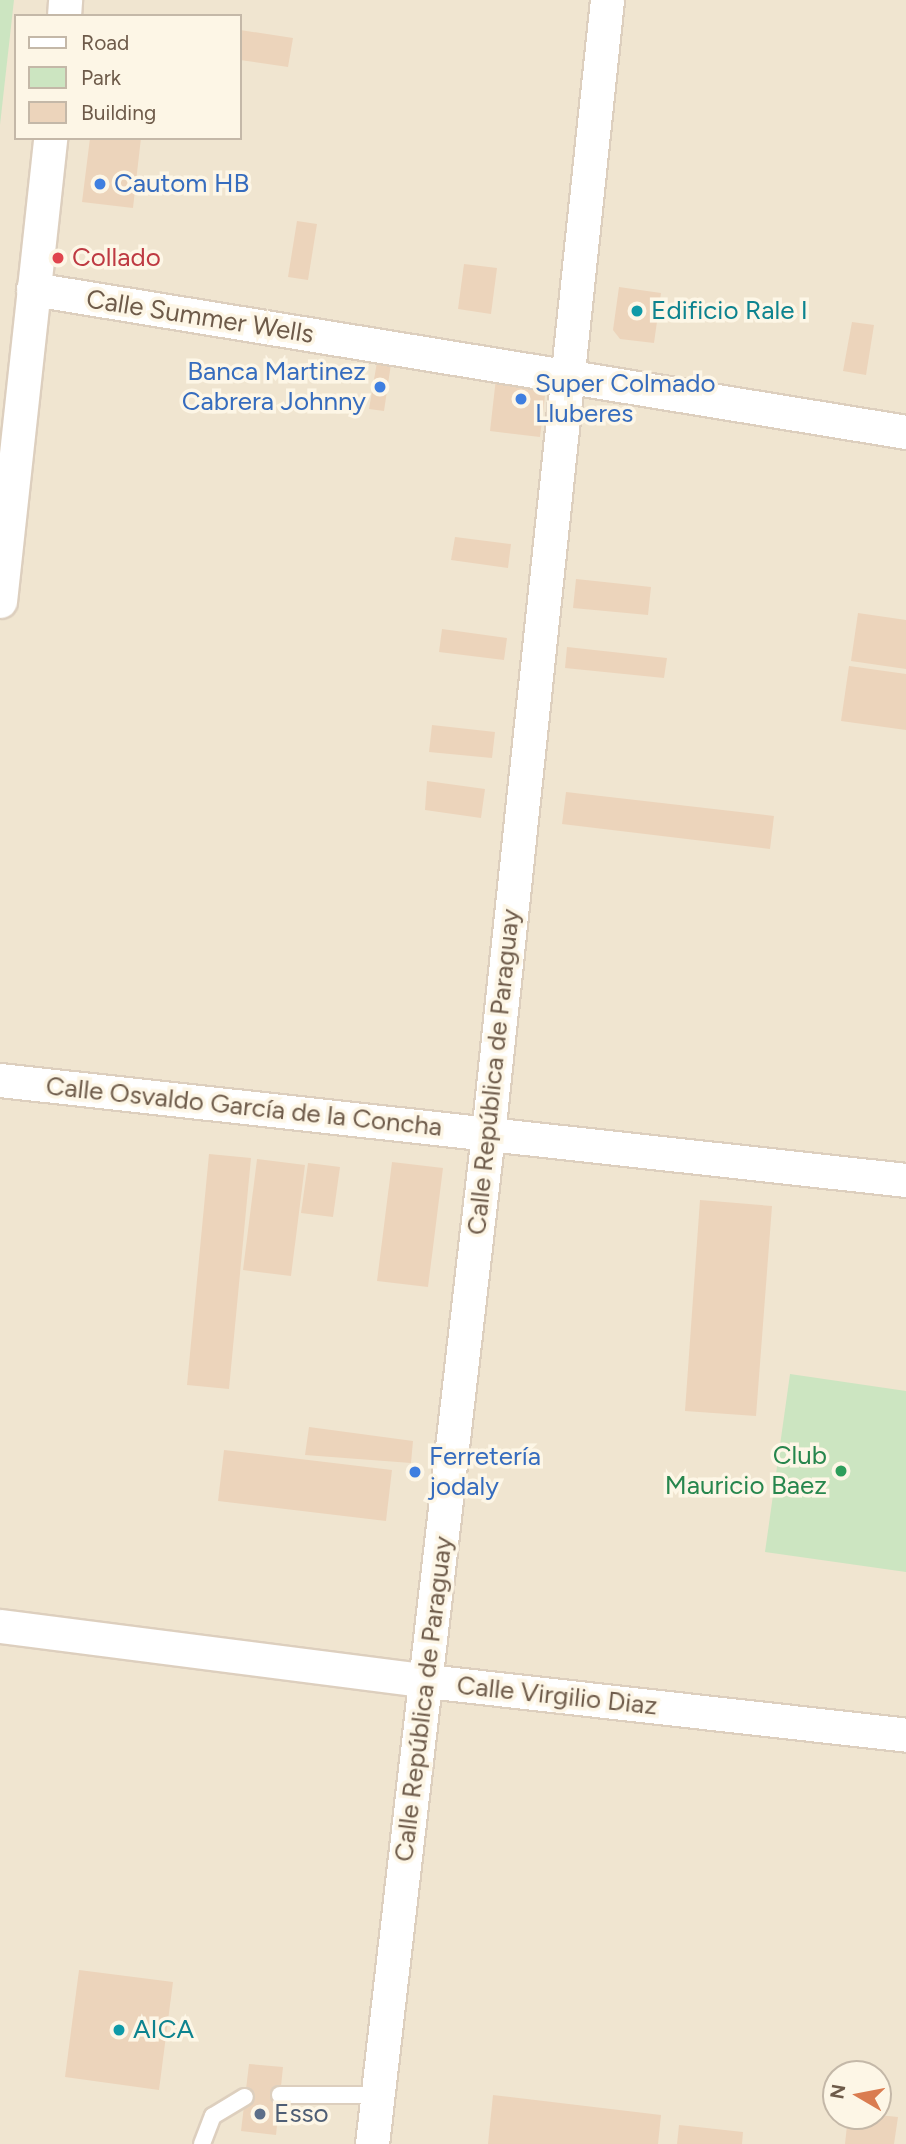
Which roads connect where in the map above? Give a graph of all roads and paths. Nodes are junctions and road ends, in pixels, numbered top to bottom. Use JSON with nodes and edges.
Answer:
{"nodes":[{"id":1,"x":607,"y":0,"type":"edge"},
{"id":2,"x":50,"y":140,"type":"edge"},
{"id":3,"x":33,"y":289,"type":"junction"},
{"id":4,"x":567,"y":378,"type":"junction"},
{"id":5,"x":906,"y":432,"type":"edge"},
{"id":6,"x":0,"y":601,"type":"edge"},
{"id":7,"x":0,"y":1080,"type":"edge"},
{"id":8,"x":488,"y":1134,"type":"junction"},
{"id":9,"x":906,"y":1180,"type":"edge"},
{"id":10,"x":0,"y":1626,"type":"edge"},
{"id":11,"x":427,"y":1681,"type":"junction"},
{"id":12,"x":906,"y":1735,"type":"edge"},
{"id":13,"x":280,"y":2095,"type":"dead end"},
{"id":14,"x":378,"y":2095,"type":"junction"},
{"id":15,"x":245,"y":2098,"type":"dead end"},
{"id":16,"x":202,"y":2144,"type":"edge"},
{"id":17,"x":372,"y":2144,"type":"edge"}],
"edges":[{"from":1,"to":4,"type":"street","name":"Calle República de Paraguay"},
{"from":2,"to":3,"type":"street"},
{"from":3,"to":4,"type":"street","name":"Calle Summer Wells"},
{"from":3,"to":6,"type":"street"},
{"from":4,"to":5,"type":"street","name":"Calle Summer Wells"},
{"from":4,"to":8,"type":"street","name":"Calle República de Paraguay"},
{"from":7,"to":8,"type":"street","name":"Calle Osvaldo García de la Concha"},
{"from":8,"to":9,"type":"street","name":"Calle Osvaldo García de la Concha"},
{"from":8,"to":11,"type":"street","name":"Calle República de Paraguay"},
{"from":10,"to":11,"type":"street","name":"Calle Virgilio Diaz"},
{"from":11,"to":12,"type":"street","name":"Calle Virgilio Diaz"},
{"from":11,"to":14,"type":"street","name":"Calle República de Paraguay"},
{"from":13,"to":14,"type":"lane"},
{"from":14,"to":17,"type":"street","name":"Calle República de Paraguay"},
{"from":15,"to":16,"type":"lane"}]}
